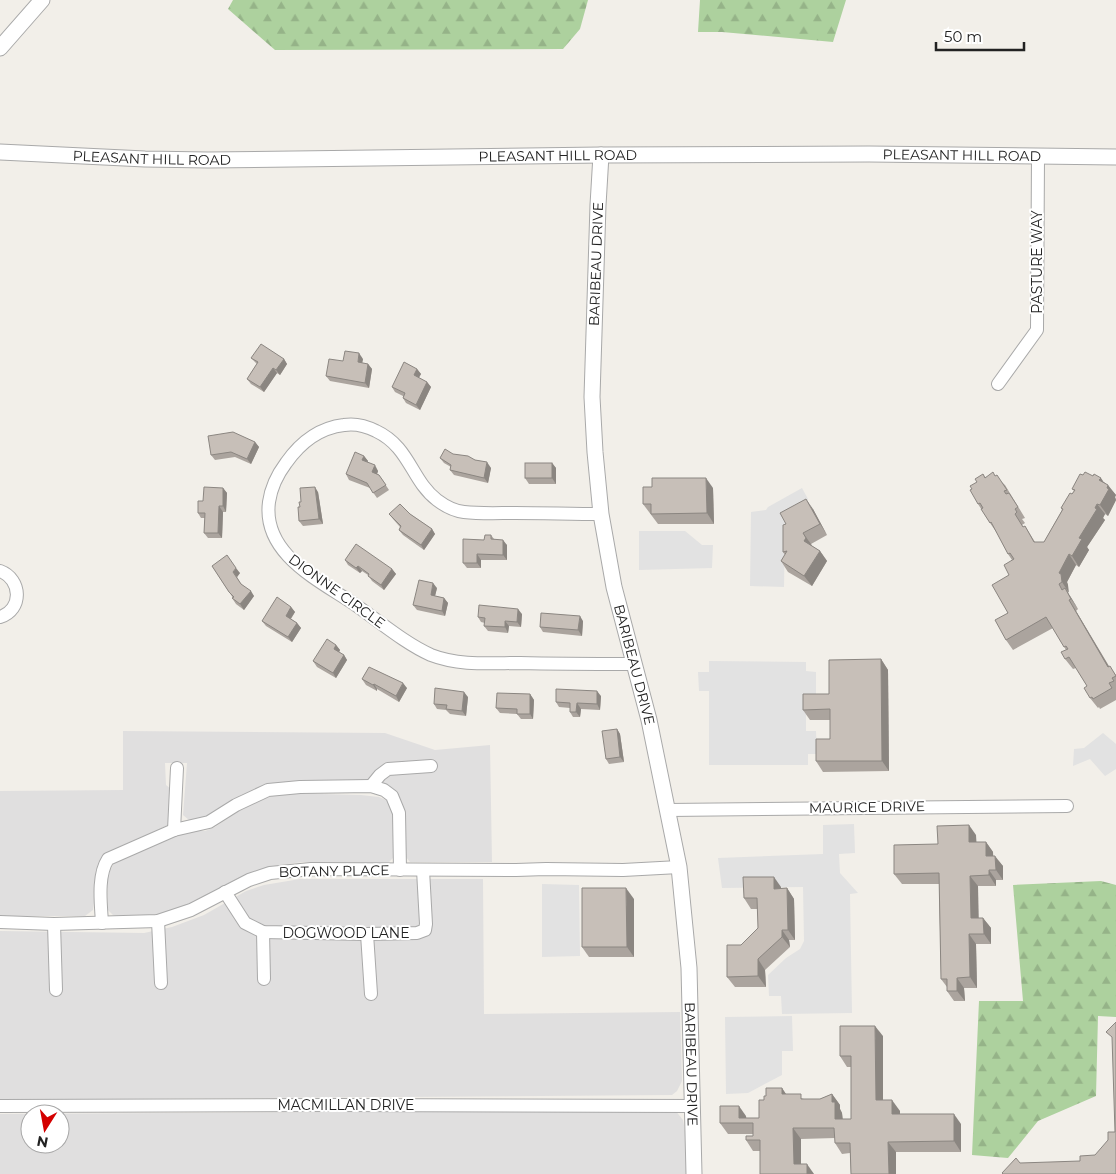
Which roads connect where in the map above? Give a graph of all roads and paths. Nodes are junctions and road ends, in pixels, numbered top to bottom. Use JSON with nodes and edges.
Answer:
{"nodes":[{"id":1,"x":42,"y":0,"type":"edge"},
{"id":2,"x":0,"y":48,"type":"edge"},
{"id":3,"x":0,"y":152,"type":"edge"},
{"id":4,"x":601,"y":155,"type":"junction"},
{"id":5,"x":1038,"y":157,"type":"junction"},
{"id":6,"x":1116,"y":158,"type":"edge"},
{"id":7,"x":998,"y":384,"type":"dead end"},
{"id":8,"x":600,"y":514,"type":"junction"},
{"id":9,"x":0,"y":571,"type":"edge"},
{"id":10,"x":0,"y":617,"type":"edge"},
{"id":11,"x":635,"y":664,"type":"junction"},
{"id":12,"x":431,"y":766,"type":"dead end"},
{"id":13,"x":177,"y":768,"type":"dead end"},
{"id":14,"x":371,"y":786,"type":"junction"},
{"id":15,"x":1067,"y":806,"type":"dead end"},
{"id":16,"x":668,"y":810,"type":"junction"},
{"id":17,"x":174,"y":830,"type":"junction"},
{"id":18,"x":679,"y":867,"type":"junction"},
{"id":19,"x":400,"y":870,"type":"junction"},
{"id":20,"x":423,"y":870,"type":"junction"},
{"id":21,"x":225,"y":892,"type":"junction"},
{"id":22,"x":158,"y":921,"type":"junction"},
{"id":23,"x":0,"y":922,"type":"edge"},
{"id":24,"x":102,"y":923,"type":"junction"},
{"id":25,"x":54,"y":924,"type":"junction"},
{"id":26,"x":264,"y":932,"type":"junction"},
{"id":27,"x":367,"y":934,"type":"junction"},
{"id":28,"x":264,"y":979,"type":"dead end"},
{"id":29,"x":161,"y":983,"type":"dead end"},
{"id":30,"x":56,"y":990,"type":"dead end"},
{"id":31,"x":371,"y":994,"type":"dead end"},
{"id":32,"x":0,"y":1106,"type":"edge"},
{"id":33,"x":693,"y":1106,"type":"junction"},
{"id":34,"x":694,"y":1174,"type":"edge"}],
"edges":[{"from":1,"to":2,"type":"street"},
{"from":3,"to":4,"type":"street","name":"PLEASANT HILL ROAD"},
{"from":4,"to":5,"type":"street","name":"PLEASANT HILL ROAD"},
{"from":4,"to":8,"type":"street","name":"BARIBEAU DRIVE"},
{"from":5,"to":6,"type":"street","name":"PLEASANT HILL ROAD"},
{"from":5,"to":7,"type":"street","name":"PASTURE WAY"},
{"from":8,"to":11,"type":"street","name":"BARIBEAU DRIVE"},
{"from":8,"to":11,"type":"street","name":"DIONNE CIRCLE"},
{"from":9,"to":10,"type":"street"},
{"from":11,"to":16,"type":"street","name":"BARIBEAU DRIVE"},
{"from":12,"to":14,"type":"street"},
{"from":13,"to":17,"type":"street"},
{"from":14,"to":17,"type":"street"},
{"from":14,"to":19,"type":"street"},
{"from":15,"to":16,"type":"street","name":"MAURICE DRIVE"},
{"from":16,"to":18,"type":"street","name":"BARIBEAU DRIVE"},
{"from":17,"to":24,"type":"street"},
{"from":18,"to":20,"type":"street","name":"BOTANY PLACE"},
{"from":18,"to":33,"type":"street","name":"BARIBEAU DRIVE"},
{"from":19,"to":20,"type":"street","name":"BOTANY PLACE"},
{"from":19,"to":21,"type":"street","name":"BOTANY PLACE"},
{"from":20,"to":27,"type":"street","name":"DOGWOOD LANE"},
{"from":21,"to":22,"type":"street","name":"BOTANY PLACE"},
{"from":21,"to":26,"type":"street","name":"DOGWOOD LANE"},
{"from":22,"to":24,"type":"street","name":"BOTANY PLACE"},
{"from":22,"to":29,"type":"street"},
{"from":23,"to":25,"type":"street","name":"BOTANY PLACE"},
{"from":24,"to":25,"type":"street","name":"BOTANY PLACE"},
{"from":25,"to":30,"type":"street"},
{"from":26,"to":27,"type":"street","name":"DOGWOOD LANE"},
{"from":26,"to":28,"type":"street"},
{"from":27,"to":31,"type":"street"},
{"from":32,"to":33,"type":"street","name":"MACMILLAN DRIVE"},
{"from":33,"to":34,"type":"street","name":"BARIBEAU DRIVE"}]}
